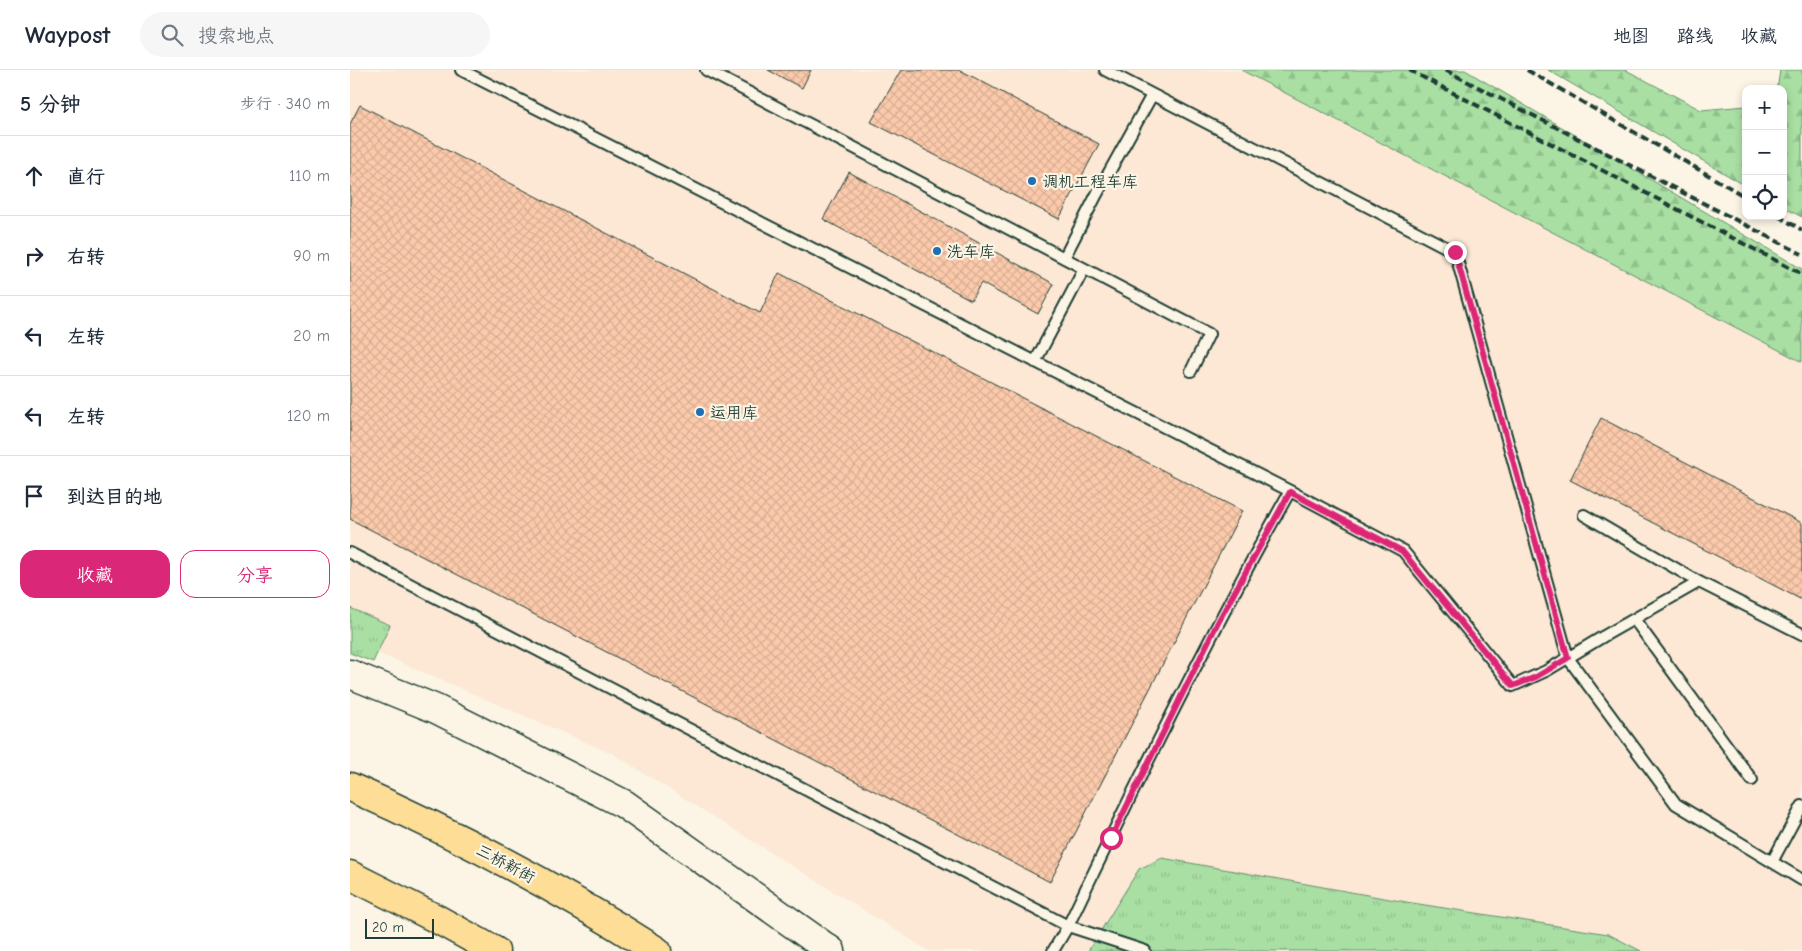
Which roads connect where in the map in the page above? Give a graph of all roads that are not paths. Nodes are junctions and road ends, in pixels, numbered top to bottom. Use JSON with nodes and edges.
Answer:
{"nodes":[{"id":1,"x":461,"y":70,"type":"edge"},
{"id":2,"x":706,"y":70,"type":"edge"},
{"id":3,"x":1105,"y":70,"type":"edge"},
{"id":4,"x":1152,"y":95,"type":"junction"},
{"id":5,"x":1064,"y":258,"type":"junction"},
{"id":6,"x":1084,"y":269,"type":"junction"},
{"id":7,"x":1035,"y":362,"type":"junction"},
{"id":8,"x":1191,"y":371,"type":"dead end"},
{"id":9,"x":1290,"y":492,"type":"junction"},
{"id":10,"x":1584,"y":514,"type":"dead end"},
{"id":11,"x":350,"y":553,"type":"edge"},
{"id":12,"x":1699,"y":582,"type":"junction"},
{"id":13,"x":1634,"y":619,"type":"junction"},
{"id":14,"x":1802,"y":634,"type":"edge"},
{"id":15,"x":1568,"y":658,"type":"junction"},
{"id":16,"x":350,"y":674,"type":"edge"},
{"id":17,"x":1752,"y":780,"type":"dead end"},
{"id":18,"x":350,"y":787,"type":"edge"},
{"id":19,"x":1802,"y":806,"type":"edge"},
{"id":20,"x":1772,"y":862,"type":"junction"},
{"id":21,"x":350,"y":875,"type":"edge"},
{"id":22,"x":1802,"y":880,"type":"edge"},
{"id":23,"x":1068,"y":926,"type":"junction"},
{"id":24,"x":495,"y":951,"type":"edge"},
{"id":25,"x":657,"y":951,"type":"edge"},
{"id":26,"x":831,"y":951,"type":"edge"},
{"id":27,"x":1053,"y":951,"type":"edge"},
{"id":28,"x":1145,"y":951,"type":"edge"}],
"edges":[{"from":1,"to":7,"type":"lane"},
{"from":2,"to":5,"type":"lane"},
{"from":3,"to":4,"type":"lane"},
{"from":4,"to":5,"type":"lane"},
{"from":4,"to":15,"type":"lane"},
{"from":5,"to":6,"type":"lane"},
{"from":6,"to":7,"type":"lane"},
{"from":6,"to":8,"type":"lane"},
{"from":7,"to":9,"type":"lane"},
{"from":9,"to":15,"type":"lane"},
{"from":9,"to":23,"type":"lane"},
{"from":10,"to":12,"type":"lane"},
{"from":11,"to":23,"type":"lane"},
{"from":12,"to":13,"type":"lane"},
{"from":12,"to":14,"type":"lane"},
{"from":13,"to":15,"type":"lane"},
{"from":13,"to":17,"type":"lane"},
{"from":15,"to":20,"type":"lane"},
{"from":16,"to":26,"type":"main road"},
{"from":18,"to":25,"type":"highway","name":"三桥新街"},
{"from":19,"to":20,"type":"lane"},
{"from":20,"to":22,"type":"lane"},
{"from":21,"to":24,"type":"highway"},
{"from":23,"to":27,"type":"lane"},
{"from":23,"to":28,"type":"lane"}]}
